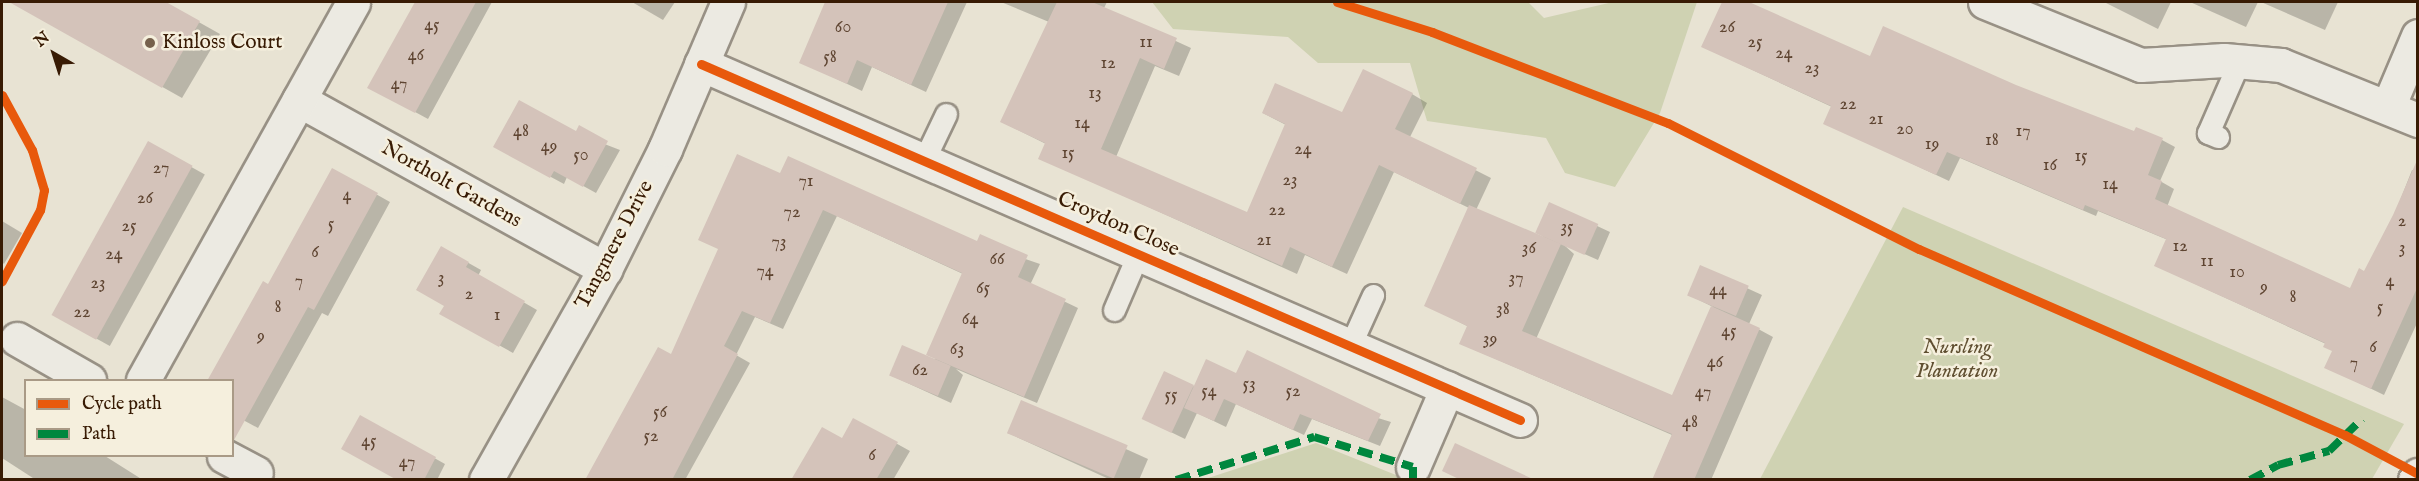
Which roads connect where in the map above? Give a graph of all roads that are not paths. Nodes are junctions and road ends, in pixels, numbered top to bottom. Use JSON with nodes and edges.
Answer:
{"nodes":[{"id":1,"x":353,"y":2,"type":"edge"},
{"id":2,"x":728,"y":2,"type":"edge"},
{"id":3,"x":1985,"y":2,"type":"edge"},
{"id":4,"x":2418,"y":36,"type":"edge"},
{"id":5,"x":2239,"y":62,"type":"junction"},
{"id":6,"x":701,"y":64,"type":"junction"},
{"id":7,"x":299,"y":100,"type":"junction"},
{"id":8,"x":2403,"y":113,"type":"edge"},
{"id":9,"x":946,"y":114,"type":"dead end"},
{"id":10,"x":2218,"y":137,"type":"dead end"},
{"id":11,"x":924,"y":160,"type":"junction"},
{"id":12,"x":1138,"y":254,"type":"junction"},
{"id":13,"x":604,"y":268,"type":"junction"},
{"id":14,"x":1373,"y":295,"type":"dead end"},
{"id":15,"x":1114,"y":310,"type":"dead end"},
{"id":16,"x":17,"y":339,"type":"dead end"},
{"id":17,"x":1350,"y":346,"type":"junction"},
{"id":18,"x":86,"y":379,"type":"edge"},
{"id":19,"x":144,"y":379,"type":"edge"},
{"id":20,"x":1447,"y":388,"type":"junction"},
{"id":21,"x":1520,"y":420,"type":"dead end"},
{"id":22,"x":226,"y":457,"type":"edge"},
{"id":23,"x":1413,"y":467,"type":"dead end"},
{"id":24,"x":256,"y":473,"type":"dead end"},
{"id":25,"x":2418,"y":475,"type":"edge"},
{"id":26,"x":494,"y":477,"type":"edge"},
{"id":27,"x":2415,"y":480,"type":"edge"}],
"edges":[{"from":1,"to":7,"type":"street"},
{"from":2,"to":6,"type":"street","name":"Tangmere Drive"},
{"from":3,"to":5,"type":"street"},
{"from":4,"to":8,"type":"street"},
{"from":5,"to":8,"type":"street"},
{"from":5,"to":10,"type":"lane"},
{"from":6,"to":11,"type":"street","name":"Croydon Close"},
{"from":6,"to":13,"type":"street","name":"Tangmere Drive"},
{"from":7,"to":13,"type":"street","name":"Northolt Gardens"},
{"from":7,"to":19,"type":"street"},
{"from":9,"to":11,"type":"lane"},
{"from":11,"to":12,"type":"street","name":"Croydon Close"},
{"from":12,"to":15,"type":"lane"},
{"from":12,"to":17,"type":"street","name":"Croydon Close"},
{"from":13,"to":26,"type":"street","name":"Tangmere Drive"},
{"from":14,"to":17,"type":"lane"},
{"from":16,"to":18,"type":"street"},
{"from":17,"to":20,"type":"street","name":"Croydon Close"},
{"from":20,"to":21,"type":"street","name":"Croydon Close"},
{"from":20,"to":23,"type":"street"},
{"from":22,"to":24,"type":"street"},
{"from":25,"to":27,"type":"street"}]}
